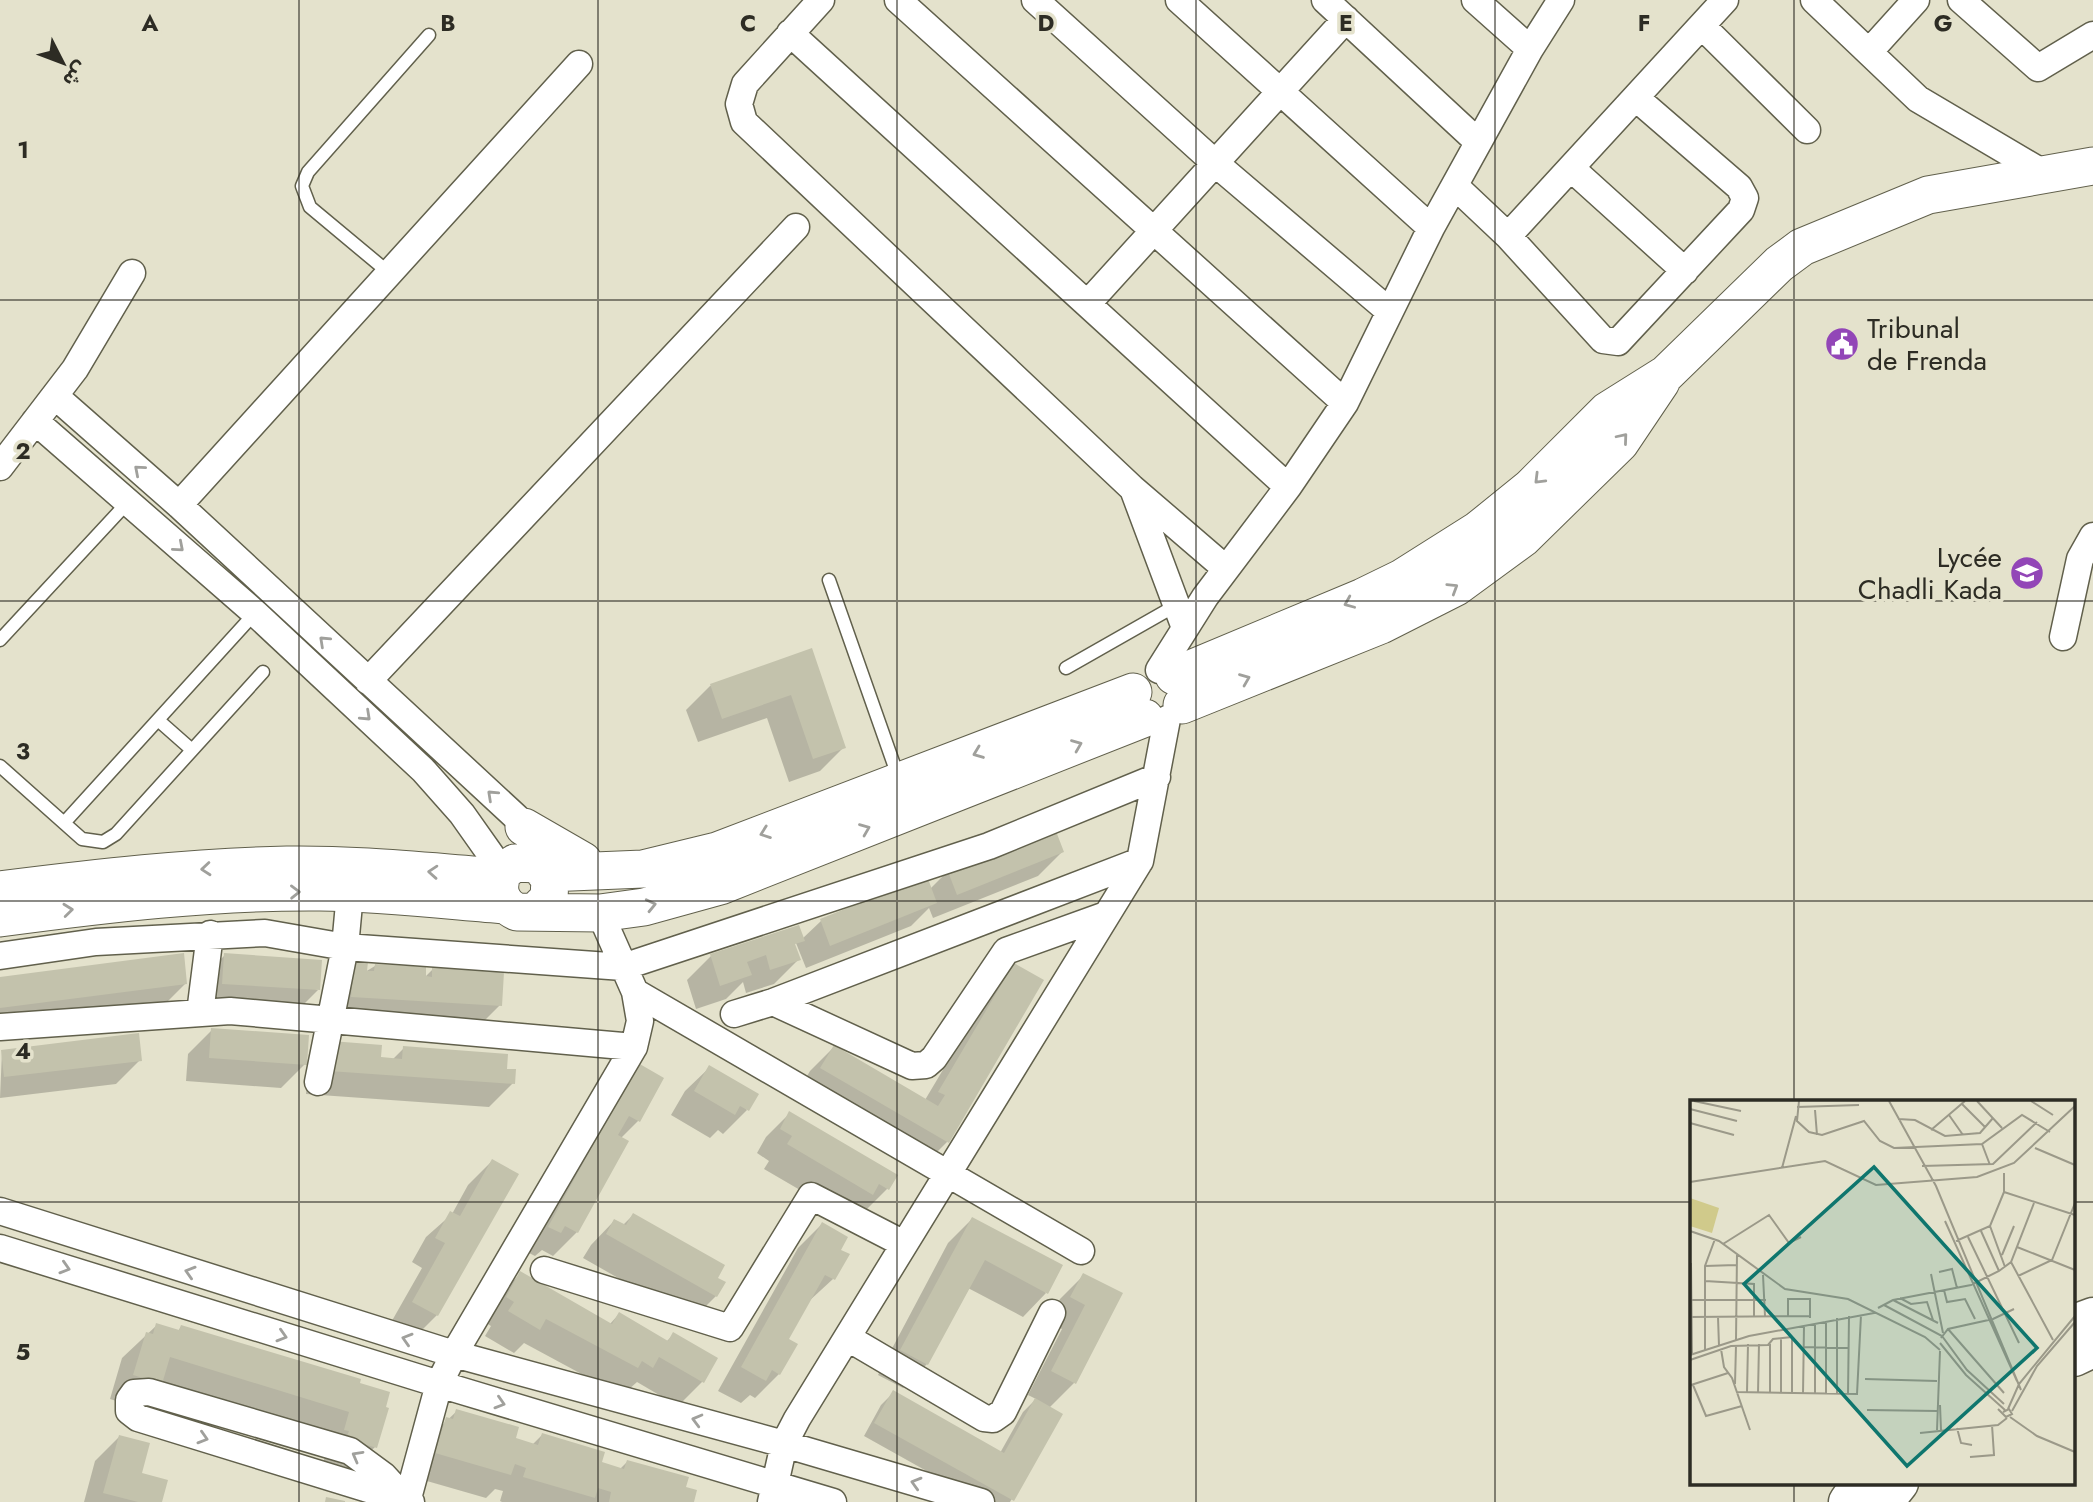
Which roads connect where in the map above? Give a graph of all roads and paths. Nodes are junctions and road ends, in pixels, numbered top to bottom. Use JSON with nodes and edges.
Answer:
{"nodes":[{"id":1,"x":821,"y":0,"type":"edge"},
{"id":2,"x":898,"y":0,"type":"edge"},
{"id":3,"x":1035,"y":0,"type":"edge"},
{"id":4,"x":1179,"y":0,"type":"edge"},
{"id":5,"x":1325,"y":0,"type":"edge"},
{"id":6,"x":1561,"y":0,"type":"edge"},
{"id":7,"x":1725,"y":0,"type":"edge"},
{"id":8,"x":1814,"y":0,"type":"edge"},
{"id":9,"x":1916,"y":0,"type":"edge"},
{"id":10,"x":1961,"y":0,"type":"edge"},
{"id":11,"x":1478,"y":1,"type":"edge"},
{"id":12,"x":1346,"y":19,"type":"junction"},
{"id":13,"x":1702,"y":26,"type":"junction"},
{"id":14,"x":790,"y":33,"type":"junction"},
{"id":15,"x":429,"y":35,"type":"dead end"},
{"id":16,"x":2093,"y":35,"type":"edge"},
{"id":17,"x":1530,"y":49,"type":"junction"},
{"id":18,"x":1869,"y":52,"type":"junction"},
{"id":19,"x":579,"y":64,"type":"dead end"},
{"id":20,"x":1279,"y":92,"type":"junction"},
{"id":21,"x":1636,"y":98,"type":"junction"},
{"id":22,"x":1807,"y":130,"type":"dead end"},
{"id":23,"x":1478,"y":142,"type":"junction"},
{"id":24,"x":1215,"y":163,"type":"junction"},
{"id":25,"x":2093,"y":166,"type":"edge"},
{"id":26,"x":1572,"y":169,"type":"junction"},
{"id":27,"x":2045,"y":174,"type":"junction"},
{"id":28,"x":1455,"y":186,"type":"junction"},
{"id":29,"x":796,"y":227,"type":"dead end"},
{"id":30,"x":1431,"y":228,"type":"junction"},
{"id":31,"x":1153,"y":231,"type":"junction"},
{"id":32,"x":1508,"y":236,"type":"junction"},
{"id":33,"x":1685,"y":271,"type":"junction"},
{"id":34,"x":388,"y":272,"type":"junction"},
{"id":35,"x":132,"y":273,"type":"dead end"},
{"id":36,"x":1088,"y":302,"type":"junction"},
{"id":37,"x":1389,"y":311,"type":"junction"},
{"id":38,"x":55,"y":396,"type":"junction"},
{"id":39,"x":1345,"y":403,"type":"junction"},
{"id":40,"x":35,"y":421,"type":"junction"},
{"id":41,"x":0,"y":467,"type":"edge"},
{"id":42,"x":1288,"y":487,"type":"junction"},
{"id":43,"x":1132,"y":488,"type":"junction"},
{"id":44,"x":128,"y":502,"type":"junction"},
{"id":45,"x":179,"y":505,"type":"junction"},
{"id":46,"x":2093,"y":536,"type":"edge"},
{"id":47,"x":1226,"y":568,"type":"junction"},
{"id":48,"x":829,"y":580,"type":"dead end"},
{"id":49,"x":255,"y":613,"type":"junction"},
{"id":50,"x":1180,"y":617,"type":"junction"},
{"id":51,"x":2063,"y":637,"type":"dead end"},
{"id":52,"x":0,"y":640,"type":"edge"},
{"id":53,"x":1066,"y":668,"type":"dead end"},
{"id":54,"x":263,"y":672,"type":"dead end"},
{"id":55,"x":368,"y":681,"type":"junction"},
{"id":56,"x":1160,"y":697,"type":"junction"},
{"id":57,"x":158,"y":720,"type":"junction"},
{"id":58,"x":192,"y":750,"type":"junction"},
{"id":59,"x":0,"y":766,"type":"edge"},
{"id":60,"x":1157,"y":777,"type":"junction"},
{"id":61,"x":900,"y":783,"type":"junction"},
{"id":62,"x":64,"y":823,"type":"junction"},
{"id":63,"x":524,"y":827,"type":"junction"},
{"id":64,"x":1140,"y":861,"type":"junction"},
{"id":65,"x":546,"y":871,"type":"junction"},
{"id":66,"x":606,"y":873,"type":"junction"},
{"id":67,"x":0,"y":890,"type":"edge"},
{"id":68,"x":350,"y":892,"type":"junction"},
{"id":69,"x":511,"y":892,"type":"junction"},
{"id":70,"x":600,"y":913,"type":"junction"},
{"id":71,"x":1106,"y":915,"type":"junction"},
{"id":72,"x":0,"y":918,"type":"edge"},
{"id":73,"x":210,"y":934,"type":"junction"},
{"id":74,"x":345,"y":947,"type":"junction"},
{"id":75,"x":0,"y":956,"type":"edge"},
{"id":76,"x":623,"y":967,"type":"junction"},
{"id":77,"x":635,"y":992,"type":"junction"},
{"id":78,"x":773,"y":1002,"type":"junction"},
{"id":79,"x":200,"y":1013,"type":"junction"},
{"id":80,"x":734,"y":1014,"type":"dead end"},
{"id":81,"x":330,"y":1018,"type":"junction"},
{"id":82,"x":0,"y":1027,"type":"edge"},
{"id":83,"x":634,"y":1046,"type":"junction"},
{"id":84,"x":318,"y":1082,"type":"dead end"},
{"id":85,"x":950,"y":1175,"type":"junction"},
{"id":86,"x":0,"y":1211,"type":"edge"},
{"id":87,"x":904,"y":1244,"type":"junction"},
{"id":88,"x":0,"y":1248,"type":"edge"},
{"id":89,"x":1082,"y":1251,"type":"dead end"},
{"id":90,"x":544,"y":1270,"type":"dead end"},
{"id":91,"x":1052,"y":1312,"type":"dead end"},
{"id":92,"x":2093,"y":1317,"type":"edge"},
{"id":93,"x":2076,"y":1323,"type":"edge"},
{"id":94,"x":848,"y":1338,"type":"junction"},
{"id":95,"x":2093,"y":1348,"type":"edge"},
{"id":96,"x":454,"y":1354,"type":"junction"},
{"id":97,"x":2076,"y":1356,"type":"edge"},
{"id":98,"x":439,"y":1384,"type":"junction"},
{"id":99,"x":784,"y":1444,"type":"junction"},
{"id":100,"x":1860,"y":1484,"type":"edge"},
{"id":101,"x":1898,"y":1484,"type":"edge"},
{"id":102,"x":773,"y":1494,"type":"edge"},
{"id":103,"x":408,"y":1502,"type":"edge"},
{"id":104,"x":833,"y":1502,"type":"edge"},
{"id":105,"x":981,"y":1502,"type":"edge"},
{"id":106,"x":1848,"y":1502,"type":"edge"},
{"id":107,"x":1884,"y":1502,"type":"edge"}],
"edges":[{"from":1,"to":14,"type":"street"},
{"from":2,"to":31,"type":"street"},
{"from":3,"to":24,"type":"street"},
{"from":4,"to":20,"type":"street"},
{"from":5,"to":12,"type":"street"},
{"from":6,"to":17,"type":"street"},
{"from":7,"to":13,"type":"street"},
{"from":8,"to":18,"type":"street"},
{"from":9,"to":18,"type":"street"},
{"from":10,"to":16,"type":"street"},
{"from":11,"to":17,"type":"street"},
{"from":12,"to":20,"type":"street"},
{"from":12,"to":23,"type":"street"},
{"from":13,"to":21,"type":"street"},
{"from":13,"to":22,"type":"street"},
{"from":14,"to":36,"type":"street"},
{"from":14,"to":43,"type":"street"},
{"from":15,"to":34,"type":"lane"},
{"from":17,"to":23,"type":"street"},
{"from":18,"to":27,"type":"street"},
{"from":19,"to":34,"type":"street"},
{"from":20,"to":24,"type":"street"},
{"from":20,"to":30,"type":"street"},
{"from":21,"to":26,"type":"street"},
{"from":21,"to":33,"type":"street"},
{"from":23,"to":28,"type":"street"},
{"from":24,"to":31,"type":"street"},
{"from":24,"to":37,"type":"street"},
{"from":25,"to":27,"type":"main road"},
{"from":26,"to":32,"type":"street"},
{"from":26,"to":33,"type":"street"},
{"from":27,"to":56,"type":"main road"},
{"from":28,"to":30,"type":"street"},
{"from":28,"to":32,"type":"street"},
{"from":29,"to":55,"type":"street"},
{"from":30,"to":37,"type":"street"},
{"from":31,"to":36,"type":"street"},
{"from":31,"to":39,"type":"street"},
{"from":32,"to":33,"type":"street"},
{"from":34,"to":45,"type":"street"},
{"from":35,"to":38,"type":"street"},
{"from":36,"to":42,"type":"street"},
{"from":37,"to":39,"type":"street"},
{"from":38,"to":40,"type":"street"},
{"from":45,"to":38,"type":"street","one_way":true},
{"from":39,"to":42,"type":"street"},
{"from":40,"to":41,"type":"street"},
{"from":40,"to":44,"type":"street"},
{"from":42,"to":47,"type":"street"},
{"from":43,"to":47,"type":"street"},
{"from":43,"to":50,"type":"street"},
{"from":44,"to":49,"type":"street","one_way":true},
{"from":44,"to":52,"type":"lane"},
{"from":55,"to":45,"type":"street","one_way":true},
{"from":46,"to":51,"type":"street"},
{"from":47,"to":50,"type":"street"},
{"from":48,"to":61,"type":"lane"},
{"from":49,"to":57,"type":"lane"},
{"from":49,"to":69,"type":"street","one_way":true},
{"from":50,"to":53,"type":"lane"},
{"from":50,"to":56,"type":"street"},
{"from":54,"to":58,"type":"lane"},
{"from":63,"to":55,"type":"street","one_way":true},
{"from":56,"to":60,"type":"street"},
{"from":56,"to":61,"type":"main road","one_way":true},
{"from":70,"to":56,"type":"main road","one_way":true},
{"from":57,"to":58,"type":"lane"},
{"from":57,"to":62,"type":"lane"},
{"from":58,"to":62,"type":"lane"},
{"from":59,"to":62,"type":"lane"},
{"from":60,"to":64,"type":"street"},
{"from":60,"to":76,"type":"street"},
{"from":61,"to":66,"type":"main road","one_way":true},
{"from":63,"to":65,"type":"street"},
{"from":63,"to":66,"type":"main road"},
{"from":64,"to":71,"type":"street"},
{"from":64,"to":78,"type":"street"},
{"from":65,"to":66,"type":"main road"},
{"from":65,"to":69,"type":"main road"},
{"from":69,"to":67,"type":"main road","one_way":true},
{"from":68,"to":69,"type":"main road"},
{"from":72,"to":68,"type":"main road","one_way":true},
{"from":68,"to":74,"type":"street"},
{"from":69,"to":70,"type":"main road"},
{"from":70,"to":76,"type":"street"},
{"from":71,"to":78,"type":"street"},
{"from":71,"to":85,"type":"street"},
{"from":73,"to":74,"type":"street"},
{"from":73,"to":75,"type":"street"},
{"from":73,"to":79,"type":"street"},
{"from":74,"to":76,"type":"street"},
{"from":74,"to":81,"type":"street"},
{"from":76,"to":77,"type":"street"},
{"from":77,"to":83,"type":"street"},
{"from":77,"to":85,"type":"street"},
{"from":78,"to":80,"type":"street"},
{"from":79,"to":81,"type":"street"},
{"from":79,"to":82,"type":"street"},
{"from":81,"to":83,"type":"street"},
{"from":81,"to":84,"type":"street"},
{"from":83,"to":96,"type":"street"},
{"from":85,"to":87,"type":"street"},
{"from":85,"to":89,"type":"street"},
{"from":96,"to":86,"type":"street","one_way":true},
{"from":87,"to":90,"type":"street"},
{"from":87,"to":94,"type":"street"},
{"from":88,"to":98,"type":"street","one_way":true},
{"from":91,"to":94,"type":"street"},
{"from":92,"to":93,"type":"main road"},
{"from":94,"to":99,"type":"street"},
{"from":95,"to":97,"type":"main road"},
{"from":96,"to":98,"type":"street"},
{"from":99,"to":96,"type":"street","one_way":true},
{"from":98,"to":102,"type":"street","one_way":true},
{"from":98,"to":103,"type":"street"},
{"from":99,"to":102,"type":"street"},
{"from":105,"to":99,"type":"street","one_way":true},
{"from":100,"to":106,"type":"main road"},
{"from":101,"to":107,"type":"main road"},
{"from":102,"to":104,"type":"street"},
{"from":103,"to":103,"type":"street","one_way":true}]}
